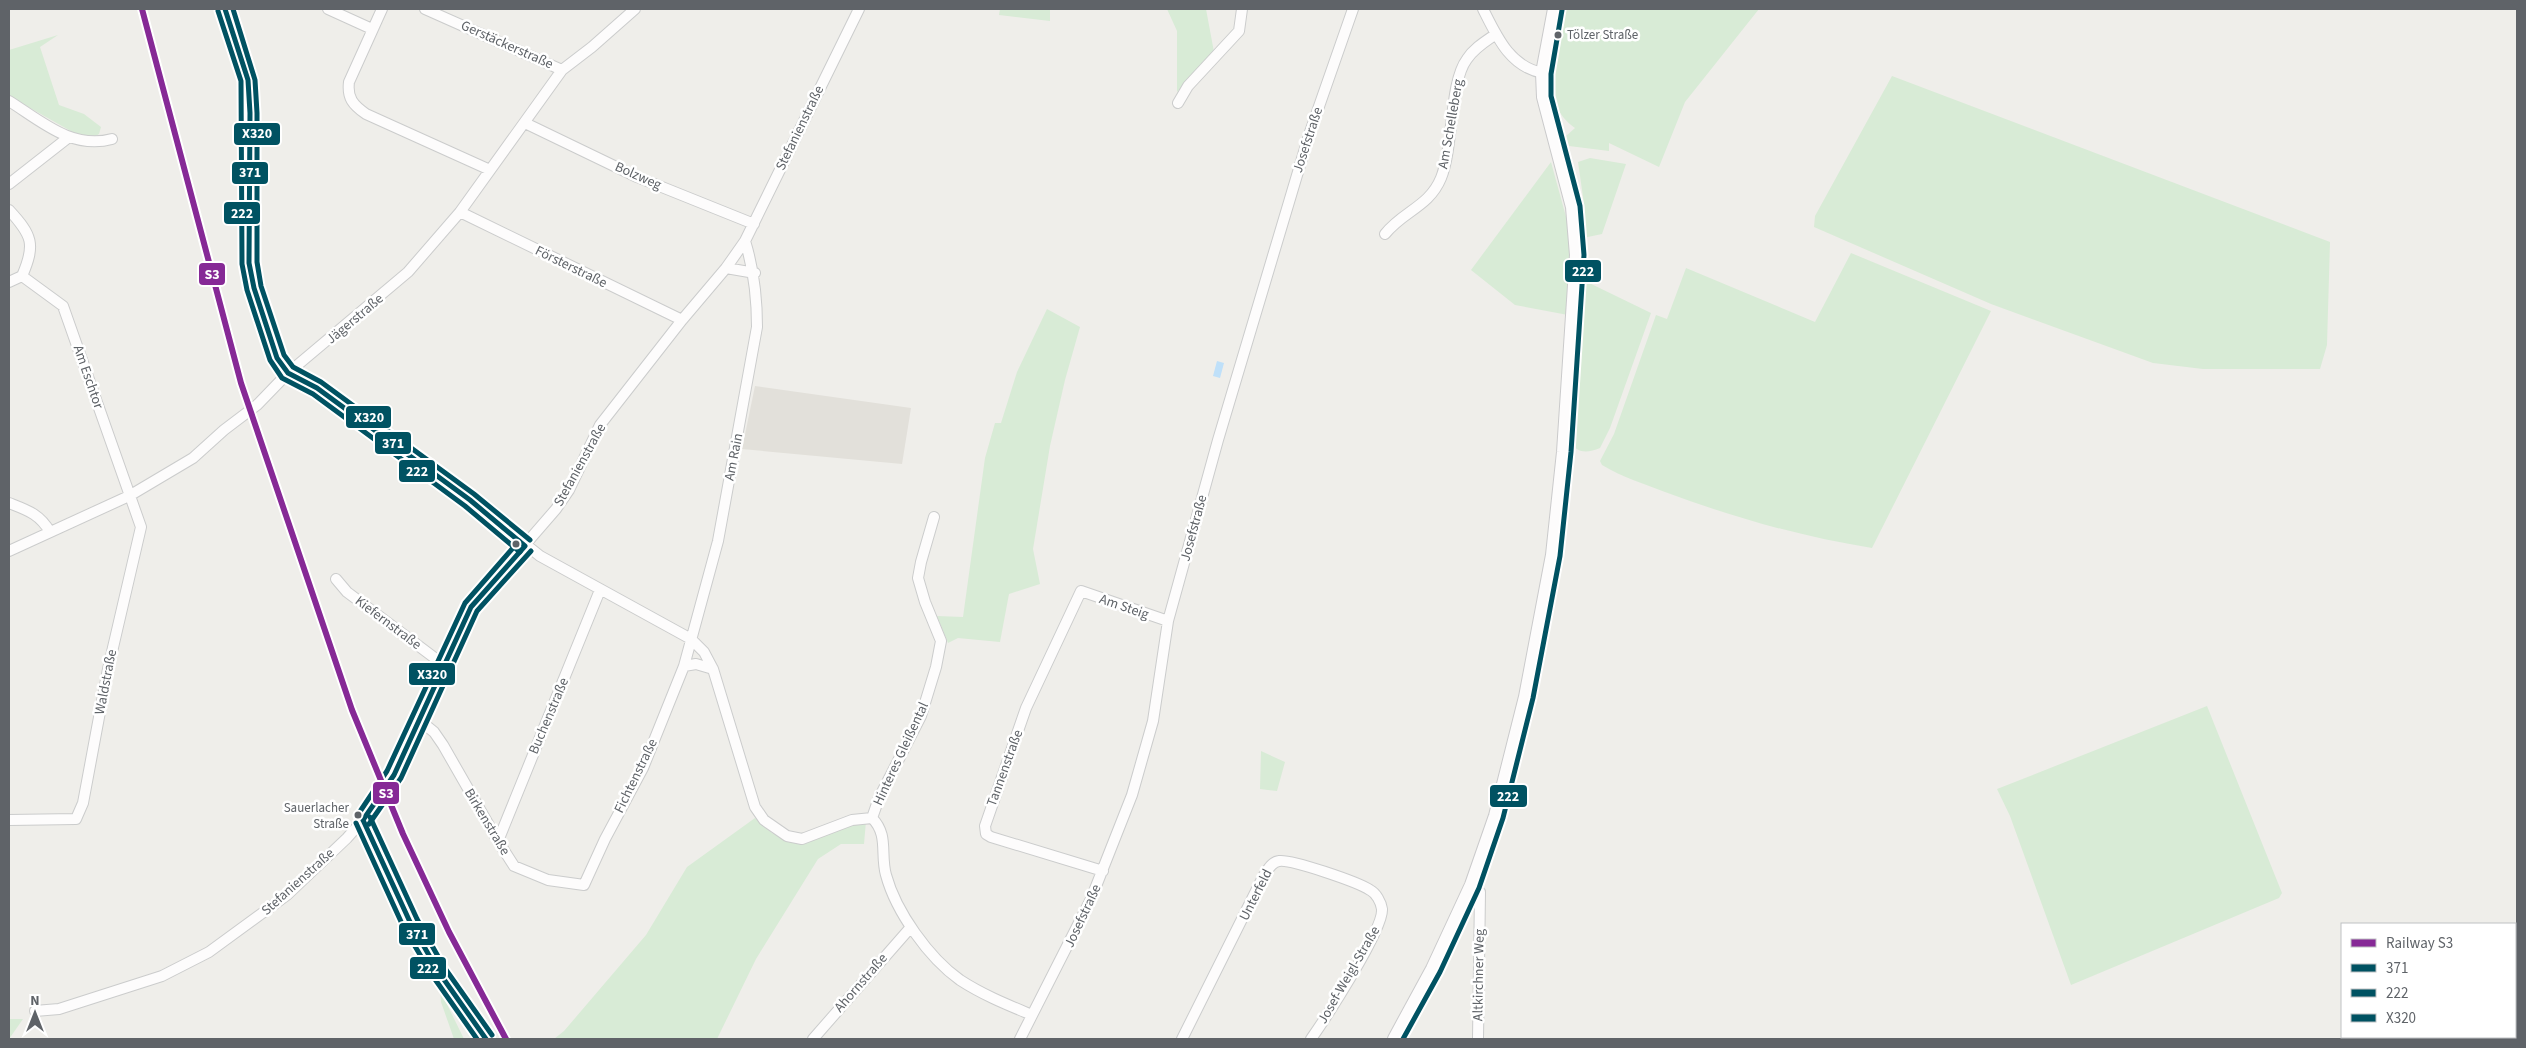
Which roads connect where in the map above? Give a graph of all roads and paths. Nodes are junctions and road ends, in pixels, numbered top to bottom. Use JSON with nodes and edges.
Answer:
{"nodes":[{"id":1,"x":225,"y":9,"type":"edge"},
{"id":2,"x":328,"y":9,"type":"edge"},
{"id":3,"x":382,"y":9,"type":"edge"},
{"id":4,"x":425,"y":9,"type":"edge"},
{"id":5,"x":635,"y":9,"type":"edge"},
{"id":6,"x":859,"y":9,"type":"edge"},
{"id":7,"x":1242,"y":9,"type":"edge"},
{"id":8,"x":1353,"y":9,"type":"edge"},
{"id":9,"x":1483,"y":9,"type":"edge"},
{"id":10,"x":1555,"y":9,"type":"edge"},
{"id":11,"x":372,"y":29,"type":"junction"},
{"id":12,"x":1496,"y":34,"type":"junction"},
{"id":13,"x":562,"y":70,"type":"junction"},
{"id":14,"x":1543,"y":73,"type":"junction"},
{"id":15,"x":9,"y":101,"type":"edge"},
{"id":16,"x":1178,"y":103,"type":"dead end"},
{"id":17,"x":525,"y":123,"type":"junction"},
{"id":18,"x":69,"y":137,"type":"junction"},
{"id":19,"x":112,"y":139,"type":"dead end"},
{"id":20,"x":490,"y":170,"type":"junction"},
{"id":21,"x":9,"y":184,"type":"edge"},
{"id":22,"x":9,"y":210,"type":"edge"},
{"id":23,"x":460,"y":212,"type":"junction"},
{"id":24,"x":754,"y":224,"type":"junction"},
{"id":25,"x":1385,"y":234,"type":"dead end"},
{"id":26,"x":745,"y":241,"type":"junction"},
{"id":27,"x":726,"y":268,"type":"junction"},
{"id":28,"x":754,"y":272,"type":"junction"},
{"id":29,"x":22,"y":276,"type":"junction"},
{"id":30,"x":9,"y":282,"type":"edge"},
{"id":31,"x":682,"y":320,"type":"junction"},
{"id":32,"x":288,"y":374,"type":"junction"},
{"id":33,"x":130,"y":496,"type":"junction"},
{"id":34,"x":9,"y":503,"type":"edge"},
{"id":35,"x":934,"y":518,"type":"dead end"},
{"id":36,"x":50,"y":532,"type":"junction"},
{"id":37,"x":525,"y":546,"type":"junction"},
{"id":38,"x":9,"y":551,"type":"edge"},
{"id":39,"x":336,"y":579,"type":"dead end"},
{"id":40,"x":600,"y":590,"type":"junction"},
{"id":41,"x":1080,"y":591,"type":"joint"},
{"id":42,"x":1168,"y":621,"type":"junction"},
{"id":43,"x":691,"y":639,"type":"junction"},
{"id":44,"x":444,"y":665,"type":"junction"},
{"id":45,"x":684,"y":666,"type":"junction"},
{"id":46,"x":713,"y":669,"type":"junction"},
{"id":47,"x":418,"y":719,"type":"junction"},
{"id":48,"x":872,"y":818,"type":"junction"},
{"id":49,"x":9,"y":820,"type":"edge"},
{"id":50,"x":363,"y":820,"type":"junction"},
{"id":51,"x":498,"y":841,"type":"junction"},
{"id":52,"x":1104,"y":871,"type":"junction"},
{"id":53,"x":584,"y":885,"type":"joint"},
{"id":54,"x":1472,"y":885,"type":"junction"},
{"id":55,"x":1382,"y":908,"type":"joint"},
{"id":56,"x":910,"y":927,"type":"junction"},
{"id":57,"x":35,"y":1011,"type":"dead end"},
{"id":58,"x":1032,"y":1016,"type":"junction"},
{"id":59,"x":486,"y":1039,"type":"edge"},
{"id":60,"x":813,"y":1039,"type":"edge"},
{"id":61,"x":1020,"y":1039,"type":"edge"},
{"id":62,"x":1182,"y":1039,"type":"edge"},
{"id":63,"x":1311,"y":1039,"type":"edge"},
{"id":64,"x":1395,"y":1039,"type":"edge"},
{"id":65,"x":1478,"y":1039,"type":"edge"}],
"edges":[{"from":1,"to":32,"type":"street"},
{"from":2,"to":11,"type":"street"},
{"from":3,"to":11,"type":"street"},
{"from":4,"to":13,"type":"street","name":"Gerstäckerstraße"},
{"from":5,"to":13,"type":"street","name":"Jägerstraße"},
{"from":6,"to":24,"type":"street","name":"Stefanienstraße"},
{"from":7,"to":16,"type":"street"},
{"from":8,"to":42,"type":"street","name":"Josefstraße"},
{"from":9,"to":12,"type":"street"},
{"from":10,"to":14,"type":"main road"},
{"from":11,"to":20,"type":"street"},
{"from":12,"to":14,"type":"street"},
{"from":12,"to":25,"type":"street","name":"Am Schelleberg"},
{"from":13,"to":17,"type":"street","name":"Jägerstraße"},
{"from":14,"to":54,"type":"main road"},
{"from":15,"to":18,"type":"street"},
{"from":17,"to":20,"type":"street","name":"Jägerstraße"},
{"from":17,"to":24,"type":"street","name":"Bolzweg"},
{"from":18,"to":19,"type":"street"},
{"from":18,"to":21,"type":"street"},
{"from":20,"to":23,"type":"street","name":"Jägerstraße"},
{"from":22,"to":29,"type":"street"},
{"from":23,"to":31,"type":"street","name":"Försterstraße"},
{"from":23,"to":32,"type":"street","name":"Jägerstraße"},
{"from":24,"to":26,"type":"street","name":"Stefanienstraße"},
{"from":26,"to":27,"type":"street","name":"Stefanienstraße"},
{"from":26,"to":28,"type":"street","name":"Am Rain"},
{"from":27,"to":28,"type":"street"},
{"from":27,"to":31,"type":"street","name":"Stefanienstraße"},
{"from":28,"to":43,"type":"street","name":"Am Rain"},
{"from":29,"to":30,"type":"street"},
{"from":29,"to":33,"type":"street","name":"Am Eschtor"},
{"from":31,"to":37,"type":"street","name":"Stefanienstraße"},
{"from":32,"to":33,"type":"street","name":"Jägerstraße"},
{"from":32,"to":37,"type":"street"},
{"from":33,"to":36,"type":"street","name":"Jägerstraße"},
{"from":33,"to":49,"type":"street","name":"Waldstraße"},
{"from":34,"to":36,"type":"street"},
{"from":35,"to":48,"type":"street","name":"Hinteres Gleißental"},
{"from":36,"to":38,"type":"street","name":"Jägerstraße"},
{"from":37,"to":40,"type":"street"},
{"from":37,"to":44,"type":"street","name":"Stefanienstraße"},
{"from":39,"to":44,"type":"street","name":"Kiefernstraße"},
{"from":40,"to":43,"type":"street"},
{"from":40,"to":51,"type":"street","name":"Buchenstraße"},
{"from":41,"to":42,"type":"street","name":"Am Steig"},
{"from":41,"to":52,"type":"street","name":"Tannenstraße"},
{"from":42,"to":52,"type":"street","name":"Josefstraße"},
{"from":43,"to":45,"type":"street","name":"Fichtenstraße"},
{"from":43,"to":46,"type":"street"},
{"from":44,"to":47,"type":"street","name":"Stefanienstraße"},
{"from":45,"to":46,"type":"street"},
{"from":45,"to":53,"type":"street","name":"Fichtenstraße"},
{"from":46,"to":48,"type":"street"},
{"from":47,"to":50,"type":"street","name":"Stefanienstraße"},
{"from":47,"to":51,"type":"street","name":"Birkenstraße"},
{"from":48,"to":56,"type":"street"},
{"from":50,"to":57,"type":"street","name":"Stefanienstraße"},
{"from":50,"to":59,"type":"street"},
{"from":51,"to":53,"type":"street","name":"Birkenstraße"},
{"from":52,"to":58,"type":"street","name":"Josefstraße"},
{"from":54,"to":64,"type":"main road"},
{"from":54,"to":65,"type":"street","name":"Altkirchner Weg"},
{"from":55,"to":62,"type":"street","name":"Unterfeld"},
{"from":55,"to":63,"type":"street","name":"Josef-Weigl-Straße"},
{"from":56,"to":58,"type":"street"},
{"from":56,"to":60,"type":"street","name":"Ahornstraße"},
{"from":58,"to":61,"type":"street","name":"Josefstraße"}]}
